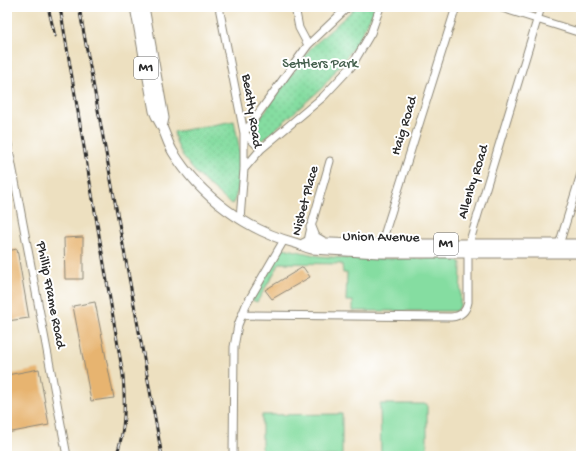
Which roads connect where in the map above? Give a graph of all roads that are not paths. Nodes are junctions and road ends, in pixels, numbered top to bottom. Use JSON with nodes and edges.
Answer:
{"nodes":[{"id":1,"x":135,"y":7,"type":"edge"},
{"id":2,"x":144,"y":7,"type":"edge"},
{"id":3,"x":219,"y":7,"type":"edge"},
{"id":4,"x":295,"y":7,"type":"edge"},
{"id":5,"x":348,"y":7,"type":"edge"},
{"id":6,"x":380,"y":7,"type":"edge"},
{"id":7,"x":456,"y":7,"type":"edge"},
{"id":8,"x":499,"y":7,"type":"edge"},
{"id":9,"x":541,"y":7,"type":"edge"},
{"id":10,"x":537,"y":19,"type":"junction"},
{"id":11,"x":581,"y":33,"type":"edge"},
{"id":12,"x":308,"y":45,"type":"junction"},
{"id":13,"x":162,"y":126,"type":"junction"},
{"id":14,"x":244,"y":133,"type":"junction"},
{"id":15,"x":7,"y":139,"type":"edge"},
{"id":16,"x":261,"y":149,"type":"junction"},
{"id":17,"x":330,"y":161,"type":"dead end"},
{"id":18,"x":244,"y":169,"type":"junction"},
{"id":19,"x":581,"y":174,"type":"edge"},
{"id":20,"x":240,"y":219,"type":"junction"},
{"id":21,"x":311,"y":227,"type":"junction"},
{"id":22,"x":284,"y":240,"type":"junction"},
{"id":23,"x":324,"y":243,"type":"junction"},
{"id":24,"x":581,"y":244,"type":"edge"},
{"id":25,"x":305,"y":245,"type":"junction"},
{"id":26,"x":380,"y":248,"type":"junction"},
{"id":27,"x":469,"y":248,"type":"junction"},
{"id":28,"x":557,"y":248,"type":"junction"},
{"id":29,"x":581,"y":253,"type":"edge"},
{"id":30,"x":242,"y":315,"type":"junction"},
{"id":31,"x":67,"y":456,"type":"edge"},
{"id":32,"x":233,"y":456,"type":"edge"}],
"edges":[{"from":1,"to":13,"type":"main road","name":"Union Avenue","number":"M1"},
{"from":2,"to":13,"type":"main road","name":"Union Avenue","number":"M1"},
{"from":3,"to":14,"type":"street","name":"Beatty Road"},
{"from":4,"to":12,"type":"street"},
{"from":5,"to":12,"type":"street"},
{"from":6,"to":16,"type":"street"},
{"from":7,"to":26,"type":"street","name":"Haig Road"},
{"from":8,"to":10,"type":"street"},
{"from":9,"to":10,"type":"street","name":"Allenby Road"},
{"from":10,"to":11,"type":"street"},
{"from":10,"to":27,"type":"street","name":"Allenby Road"},
{"from":12,"to":14,"type":"street"},
{"from":13,"to":20,"type":"main road","name":"Union Avenue","number":"M1"},
{"from":14,"to":16,"type":"street"},
{"from":14,"to":18,"type":"street","name":"Beatty Road"},
{"from":15,"to":31,"type":"street","name":"Phillip Frame Road"},
{"from":16,"to":18,"type":"street"},
{"from":17,"to":21,"type":"street","name":"Nisbet Place"},
{"from":18,"to":20,"type":"street","name":"Beatty Road"},
{"from":19,"to":28,"type":"street"},
{"from":20,"to":22,"type":"main road","name":"Union Avenue","number":"M1"},
{"from":21,"to":23,"type":"main road"},
{"from":21,"to":25,"type":"street","name":"Nisbet Place"},
{"from":22,"to":25,"type":"main road","name":"Union Avenue","number":"M1"},
{"from":22,"to":30,"type":"street"},
{"from":23,"to":25,"type":"main road","name":"Union Avenue","number":"M1"},
{"from":23,"to":26,"type":"main road","name":"Union Avenue","number":"M1"},
{"from":24,"to":28,"type":"main road","name":"Union Avenue","number":"M1"},
{"from":25,"to":26,"type":"main road","name":"Union Avenue","number":"M1"},
{"from":26,"to":27,"type":"main road","name":"Union Avenue","number":"M1"},
{"from":27,"to":28,"type":"main road","name":"Union Avenue","number":"M1"},
{"from":27,"to":30,"type":"street","name":"Allenby Road"},
{"from":28,"to":29,"type":"main road","name":"Union Avenue","number":"M1"},
{"from":30,"to":32,"type":"street"}]}
